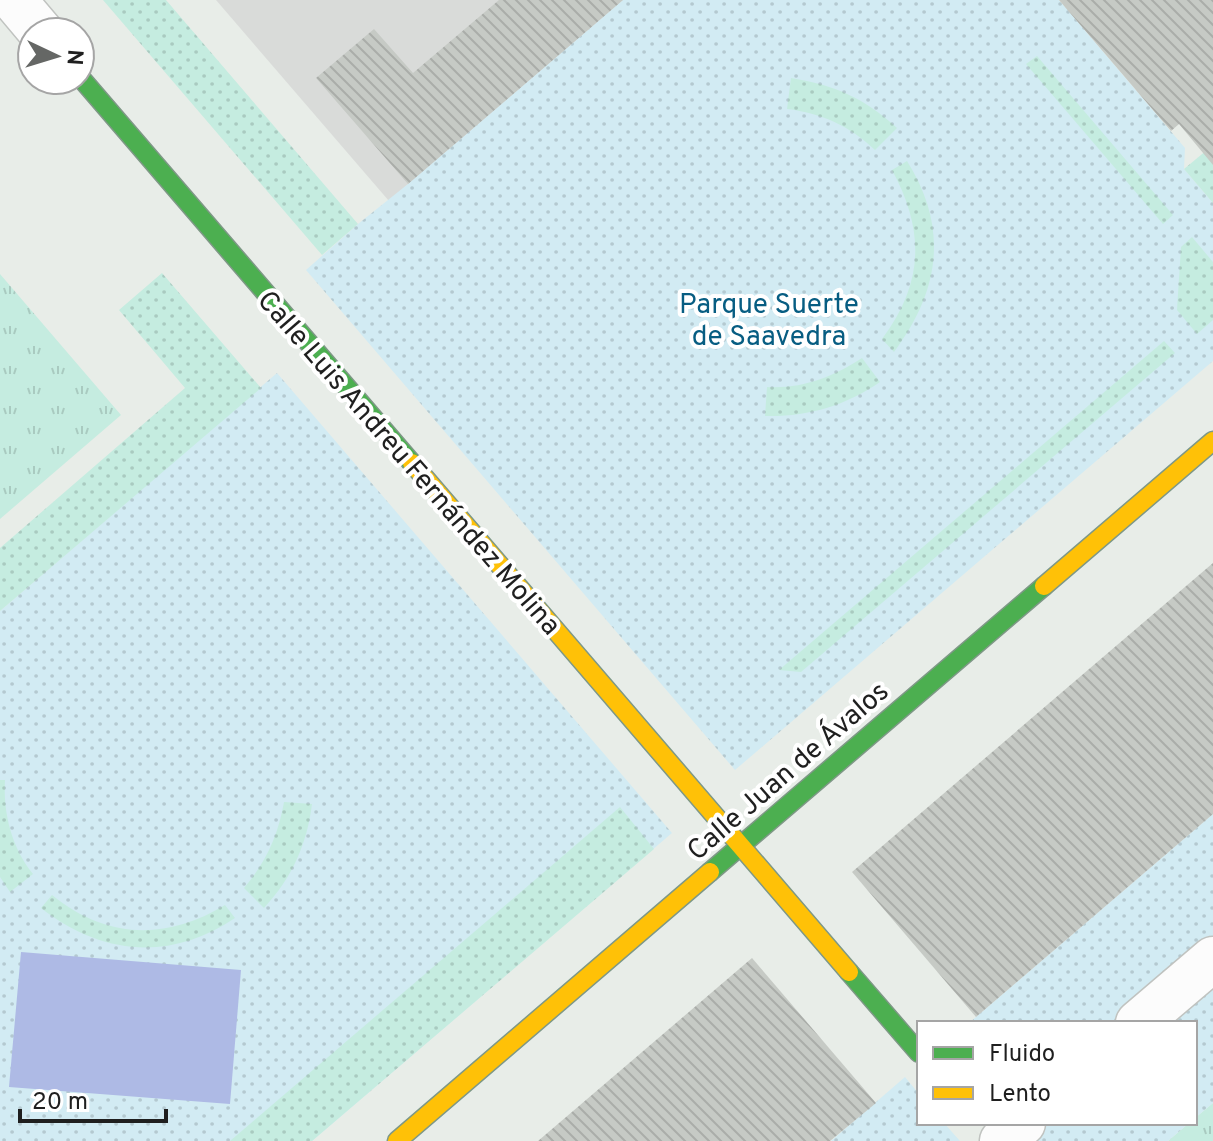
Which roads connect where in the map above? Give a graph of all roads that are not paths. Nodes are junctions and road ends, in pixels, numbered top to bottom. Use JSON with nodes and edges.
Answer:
{"nodes":[{"id":1,"x":14,"y":0,"type":"edge"},
{"id":2,"x":28,"y":16,"type":"edge"},
{"id":3,"x":96,"y":96,"type":"edge"},
{"id":4,"x":1213,"y":441,"type":"edge"},
{"id":5,"x":740,"y":847,"type":"junction"},
{"id":6,"x":1213,"y":959,"type":"edge"},
{"id":7,"x":1140,"y":1021,"type":"edge"},
{"id":8,"x":917,"y":1051,"type":"edge"},
{"id":9,"x":982,"y":1125,"type":"edge"},
{"id":10,"x":1021,"y":1125,"type":"edge"},
{"id":11,"x":397,"y":1141,"type":"edge"},
{"id":12,"x":995,"y":1141,"type":"edge"},
{"id":13,"x":1002,"y":1141,"type":"edge"}],
"edges":[{"from":1,"to":2,"type":"street"},
{"from":3,"to":5,"type":"street","name":"Calle Luis Andreu Fernández Molina"},
{"from":4,"to":5,"type":"street","name":"Calle Juan de Ávalos"},
{"from":5,"to":8,"type":"street","name":"Calle Luis Andreu Fernández Molina"},
{"from":5,"to":11,"type":"street","name":"Calle Juan de Ávalos"},
{"from":6,"to":7,"type":"street"},
{"from":9,"to":12,"type":"street"},
{"from":10,"to":13,"type":"street"}]}
